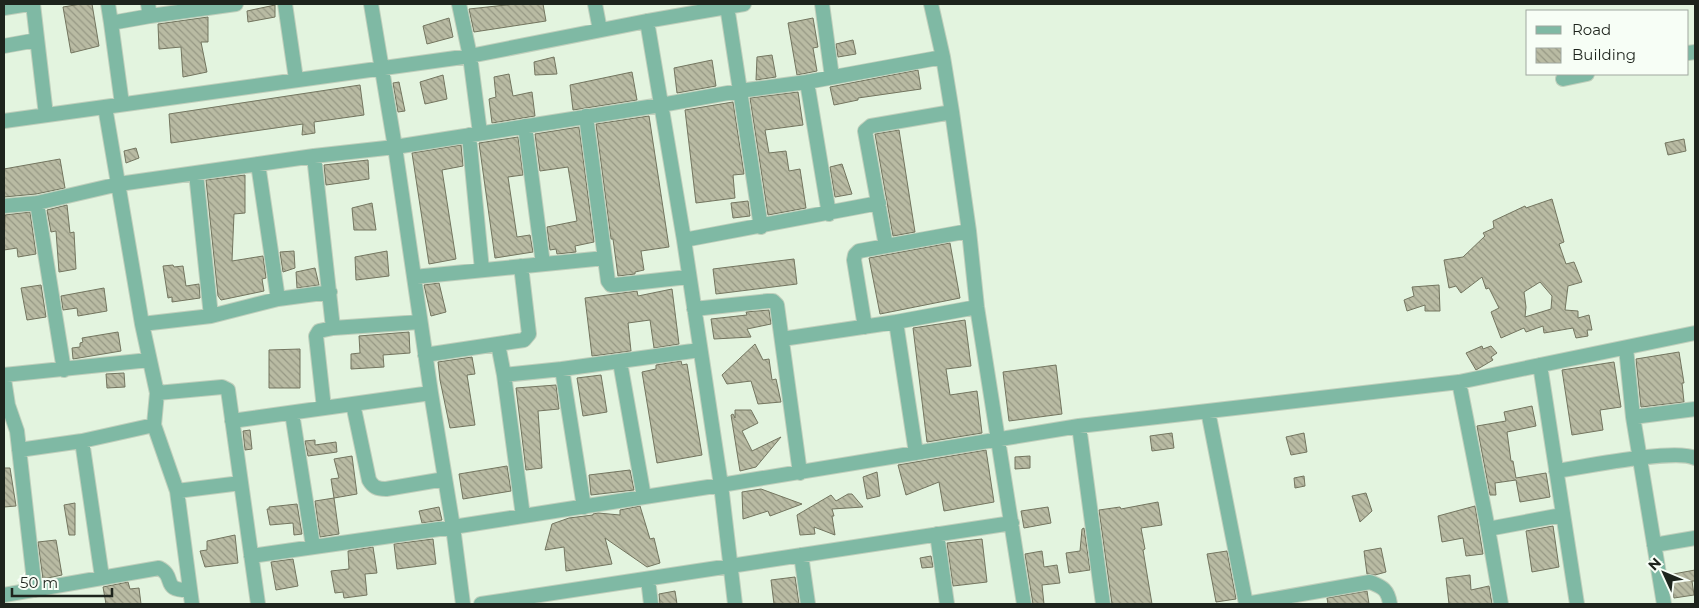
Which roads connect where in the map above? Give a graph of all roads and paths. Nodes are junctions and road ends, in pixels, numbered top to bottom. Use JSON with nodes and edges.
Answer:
{"nodes":[{"id":1,"x":31,"y":4,"type":"edge"},
{"id":2,"x":108,"y":4,"type":"edge"},
{"id":3,"x":236,"y":4,"type":"edge"},
{"id":4,"x":285,"y":4,"type":"edge"},
{"id":5,"x":370,"y":4,"type":"edge"},
{"id":6,"x":459,"y":4,"type":"edge"},
{"id":7,"x":595,"y":4,"type":"edge"},
{"id":8,"x":744,"y":4,"type":"edge"},
{"id":9,"x":822,"y":4,"type":"edge"},
{"id":10,"x":931,"y":4,"type":"edge"},
{"id":11,"x":727,"y":6,"type":"junction"},
{"id":12,"x":4,"y":8,"type":"edge"},
{"id":13,"x":149,"y":10,"type":"edge"},
{"id":14,"x":667,"y":10,"type":"edge"},
{"id":15,"x":647,"y":20,"type":"junction"},
{"id":16,"x":111,"y":23,"type":"junction"},
{"id":17,"x":600,"y":30,"type":"junction"},
{"id":18,"x":37,"y":40,"type":"junction"},
{"id":19,"x":4,"y":46,"type":"edge"},
{"id":20,"x":470,"y":56,"type":"junction"},
{"id":21,"x":943,"y":57,"type":"junction"},
{"id":22,"x":381,"y":69,"type":"junction"},
{"id":23,"x":1582,"y":75,"type":"edge"},
{"id":24,"x":832,"y":77,"type":"junction"},
{"id":25,"x":296,"y":79,"type":"junction"},
{"id":26,"x":1563,"y":79,"type":"dead end"},
{"id":27,"x":807,"y":82,"type":"junction"},
{"id":28,"x":739,"y":91,"type":"junction"},
{"id":29,"x":122,"y":104,"type":"junction"},
{"id":30,"x":661,"y":105,"type":"junction"},
{"id":31,"x":105,"y":107,"type":"junction"},
{"id":32,"x":952,"y":112,"type":"junction"},
{"id":33,"x":46,"y":114,"type":"junction"},
{"id":34,"x":586,"y":116,"type":"junction"},
{"id":35,"x":4,"y":121,"type":"edge"},
{"id":36,"x":526,"y":126,"type":"junction"},
{"id":37,"x":474,"y":134,"type":"junction"},
{"id":38,"x":395,"y":147,"type":"junction"},
{"id":39,"x":314,"y":156,"type":"junction"},
{"id":40,"x":258,"y":164,"type":"junction"},
{"id":41,"x":196,"y":173,"type":"junction"},
{"id":42,"x":119,"y":184,"type":"junction"},
{"id":43,"x":38,"y":203,"type":"junction"},
{"id":44,"x":879,"y":204,"type":"junction"},
{"id":45,"x":4,"y":206,"type":"edge"},
{"id":46,"x":828,"y":214,"type":"junction"},
{"id":47,"x":760,"y":227,"type":"junction"},
{"id":48,"x":969,"y":231,"type":"junction"},
{"id":49,"x":684,"y":240,"type":"junction"},
{"id":50,"x":886,"y":246,"type":"junction"},
{"id":51,"x":605,"y":258,"type":"junction"},
{"id":52,"x":543,"y":264,"type":"junction"},
{"id":53,"x":521,"y":266,"type":"junction"},
{"id":54,"x":482,"y":270,"type":"junction"},
{"id":55,"x":414,"y":277,"type":"junction"},
{"id":56,"x":688,"y":277,"type":"junction"},
{"id":57,"x":330,"y":292,"type":"junction"},
{"id":58,"x":278,"y":299,"type":"junction"},
{"id":59,"x":977,"y":307,"type":"junction"},
{"id":60,"x":694,"y":309,"type":"junction"},
{"id":61,"x":211,"y":316,"type":"junction"},
{"id":62,"x":420,"y":322,"type":"junction"},
{"id":63,"x":896,"y":322,"type":"junction"},
{"id":64,"x":142,"y":324,"type":"junction"},
{"id":65,"x":865,"y":327,"type":"junction"},
{"id":66,"x":333,"y":328,"type":"junction"},
{"id":67,"x":1695,"y":333,"type":"edge"},
{"id":68,"x":782,"y":339,"type":"junction"},
{"id":69,"x":498,"y":344,"type":"junction"},
{"id":70,"x":1626,"y":348,"type":"junction"},
{"id":71,"x":700,"y":350,"type":"junction"},
{"id":72,"x":425,"y":355,"type":"junction"},
{"id":73,"x":149,"y":360,"type":"junction"},
{"id":74,"x":620,"y":362,"type":"junction"},
{"id":75,"x":1540,"y":366,"type":"junction"},
{"id":76,"x":562,"y":369,"type":"junction"},
{"id":77,"x":64,"y":370,"type":"junction"},
{"id":78,"x":4,"y":375,"type":"edge"},
{"id":79,"x":504,"y":375,"type":"junction"},
{"id":80,"x":4,"y":379,"type":"edge"},
{"id":81,"x":1459,"y":382,"type":"junction"},
{"id":82,"x":157,"y":393,"type":"junction"},
{"id":83,"x":431,"y":393,"type":"junction"},
{"id":84,"x":353,"y":404,"type":"junction"},
{"id":85,"x":324,"y":408,"type":"junction"},
{"id":86,"x":1695,"y":409,"type":"edge"},
{"id":87,"x":1208,"y":411,"type":"junction"},
{"id":88,"x":292,"y":413,"type":"junction"},
{"id":89,"x":7,"y":415,"type":"edge"},
{"id":90,"x":1633,"y":417,"type":"junction"},
{"id":91,"x":232,"y":422,"type":"junction"},
{"id":92,"x":154,"y":425,"type":"junction"},
{"id":93,"x":1079,"y":426,"type":"junction"},
{"id":94,"x":998,"y":440,"type":"junction"},
{"id":95,"x":82,"y":441,"type":"junction"},
{"id":96,"x":19,"y":450,"type":"junction"},
{"id":97,"x":916,"y":454,"type":"junction"},
{"id":98,"x":1640,"y":458,"type":"junction"},
{"id":99,"x":1695,"y":458,"type":"edge"},
{"id":100,"x":1556,"y":471,"type":"junction"},
{"id":101,"x":800,"y":473,"type":"junction"},
{"id":102,"x":445,"y":479,"type":"junction"},
{"id":103,"x":241,"y":483,"type":"junction"},
{"id":104,"x":721,"y":486,"type":"junction"},
{"id":105,"x":177,"y":491,"type":"junction"},
{"id":106,"x":644,"y":497,"type":"junction"},
{"id":107,"x":584,"y":506,"type":"junction"},
{"id":108,"x":1562,"y":515,"type":"junction"},
{"id":109,"x":523,"y":516,"type":"junction"},
{"id":110,"x":1012,"y":523,"type":"junction"},
{"id":111,"x":453,"y":527,"type":"junction"},
{"id":112,"x":1488,"y":529,"type":"junction"},
{"id":113,"x":937,"y":534,"type":"junction"},
{"id":114,"x":1695,"y":538,"type":"edge"},
{"id":115,"x":1654,"y":545,"type":"junction"},
{"id":116,"x":313,"y":546,"type":"junction"},
{"id":117,"x":801,"y":555,"type":"junction"},
{"id":118,"x":251,"y":556,"type":"junction"},
{"id":119,"x":731,"y":565,"type":"junction"},
{"id":120,"x":102,"y":578,"type":"junction"},
{"id":121,"x":648,"y":579,"type":"junction"},
{"id":122,"x":35,"y":590,"type":"junction"},
{"id":123,"x":4,"y":595,"type":"edge"},
{"id":124,"x":191,"y":597,"type":"edge"},
{"id":125,"x":556,"y":599,"type":"edge"},
{"id":126,"x":258,"y":604,"type":"edge"},
{"id":127,"x":462,"y":604,"type":"edge"},
{"id":128,"x":481,"y":604,"type":"edge"},
{"id":129,"x":651,"y":604,"type":"edge"},
{"id":130,"x":735,"y":604,"type":"edge"},
{"id":131,"x":808,"y":604,"type":"edge"},
{"id":132,"x":948,"y":604,"type":"edge"},
{"id":133,"x":1024,"y":604,"type":"edge"},
{"id":134,"x":1103,"y":604,"type":"edge"},
{"id":135,"x":1246,"y":604,"type":"edge"},
{"id":136,"x":1390,"y":604,"type":"edge"},
{"id":137,"x":1501,"y":604,"type":"edge"},
{"id":138,"x":1577,"y":604,"type":"edge"},
{"id":139,"x":1664,"y":604,"type":"edge"}],
"edges":[{"from":1,"to":12,"type":"street"},
{"from":1,"to":18,"type":"street"},
{"from":2,"to":16,"type":"street"},
{"from":3,"to":13,"type":"street"},
{"from":4,"to":25,"type":"street"},
{"from":5,"to":22,"type":"street"},
{"from":6,"to":20,"type":"street"},
{"from":7,"to":17,"type":"street"},
{"from":8,"to":11,"type":"street"},
{"from":9,"to":24,"type":"street"},
{"from":10,"to":21,"type":"street"},
{"from":11,"to":14,"type":"street"},
{"from":11,"to":28,"type":"street"},
{"from":13,"to":16,"type":"street"},
{"from":14,"to":15,"type":"street"},
{"from":15,"to":17,"type":"street"},
{"from":15,"to":30,"type":"street"},
{"from":16,"to":29,"type":"street"},
{"from":17,"to":20,"type":"street"},
{"from":18,"to":19,"type":"street"},
{"from":18,"to":33,"type":"street"},
{"from":20,"to":22,"type":"street"},
{"from":20,"to":37,"type":"street"},
{"from":21,"to":24,"type":"street"},
{"from":21,"to":32,"type":"street"},
{"from":22,"to":25,"type":"street"},
{"from":22,"to":38,"type":"street"},
{"from":23,"to":26,"type":"street"},
{"from":24,"to":27,"type":"street"},
{"from":25,"to":29,"type":"street"},
{"from":27,"to":28,"type":"street"},
{"from":27,"to":46,"type":"street"},
{"from":28,"to":30,"type":"street"},
{"from":28,"to":47,"type":"street"},
{"from":29,"to":31,"type":"street"},
{"from":30,"to":34,"type":"street"},
{"from":30,"to":49,"type":"street"},
{"from":31,"to":33,"type":"street"},
{"from":31,"to":42,"type":"street"},
{"from":32,"to":44,"type":"street"},
{"from":32,"to":48,"type":"street"},
{"from":33,"to":35,"type":"street"},
{"from":34,"to":36,"type":"street"},
{"from":34,"to":51,"type":"street"},
{"from":36,"to":37,"type":"street"},
{"from":36,"to":52,"type":"street"},
{"from":37,"to":38,"type":"street"},
{"from":37,"to":54,"type":"street"},
{"from":38,"to":39,"type":"street"},
{"from":38,"to":55,"type":"street"},
{"from":39,"to":40,"type":"street"},
{"from":39,"to":57,"type":"street"},
{"from":40,"to":41,"type":"street"},
{"from":40,"to":58,"type":"street"},
{"from":41,"to":42,"type":"street"},
{"from":41,"to":61,"type":"street"},
{"from":42,"to":43,"type":"street"},
{"from":42,"to":64,"type":"street"},
{"from":43,"to":45,"type":"street"},
{"from":43,"to":77,"type":"street"},
{"from":44,"to":46,"type":"street"},
{"from":44,"to":50,"type":"street"},
{"from":46,"to":47,"type":"street"},
{"from":47,"to":49,"type":"street"},
{"from":48,"to":50,"type":"street"},
{"from":48,"to":59,"type":"street"},
{"from":49,"to":56,"type":"street"},
{"from":50,"to":65,"type":"street"},
{"from":51,"to":52,"type":"street"},
{"from":51,"to":56,"type":"street"},
{"from":52,"to":53,"type":"street"},
{"from":53,"to":54,"type":"street"},
{"from":53,"to":69,"type":"street"},
{"from":54,"to":55,"type":"street"},
{"from":55,"to":62,"type":"street"},
{"from":56,"to":60,"type":"street"},
{"from":57,"to":58,"type":"street"},
{"from":57,"to":66,"type":"street"},
{"from":58,"to":61,"type":"street"},
{"from":59,"to":63,"type":"street"},
{"from":59,"to":94,"type":"street"},
{"from":60,"to":68,"type":"street"},
{"from":60,"to":71,"type":"street"},
{"from":61,"to":64,"type":"street"},
{"from":62,"to":66,"type":"street"},
{"from":62,"to":72,"type":"street"},
{"from":63,"to":65,"type":"street"},
{"from":63,"to":97,"type":"street"},
{"from":64,"to":73,"type":"street"},
{"from":65,"to":68,"type":"street"},
{"from":66,"to":85,"type":"street"},
{"from":67,"to":70,"type":"street"},
{"from":68,"to":101,"type":"street"},
{"from":69,"to":72,"type":"street"},
{"from":69,"to":79,"type":"street"},
{"from":70,"to":75,"type":"street"},
{"from":70,"to":90,"type":"street"},
{"from":71,"to":74,"type":"street"},
{"from":71,"to":104,"type":"street"},
{"from":72,"to":83,"type":"street"},
{"from":73,"to":77,"type":"street"},
{"from":73,"to":82,"type":"street"},
{"from":74,"to":76,"type":"street"},
{"from":74,"to":106,"type":"street"},
{"from":75,"to":81,"type":"street"},
{"from":75,"to":100,"type":"street"},
{"from":76,"to":79,"type":"street"},
{"from":76,"to":107,"type":"street"},
{"from":77,"to":78,"type":"street"},
{"from":79,"to":109,"type":"street"},
{"from":80,"to":89,"type":"street"},
{"from":81,"to":87,"type":"street"},
{"from":81,"to":112,"type":"street"},
{"from":82,"to":91,"type":"street"},
{"from":82,"to":92,"type":"street"},
{"from":83,"to":84,"type":"street"},
{"from":83,"to":102,"type":"street"},
{"from":84,"to":85,"type":"street"},
{"from":84,"to":102,"type":"street"},
{"from":85,"to":88,"type":"street"},
{"from":86,"to":90,"type":"street"},
{"from":87,"to":93,"type":"street"},
{"from":87,"to":135,"type":"street"},
{"from":88,"to":91,"type":"street"},
{"from":88,"to":116,"type":"street"},
{"from":89,"to":96,"type":"street"},
{"from":90,"to":98,"type":"street"},
{"from":91,"to":103,"type":"street"},
{"from":92,"to":95,"type":"street"},
{"from":92,"to":105,"type":"street"},
{"from":93,"to":94,"type":"street"},
{"from":93,"to":134,"type":"street"},
{"from":94,"to":97,"type":"street"},
{"from":94,"to":110,"type":"street"},
{"from":95,"to":96,"type":"street"},
{"from":95,"to":120,"type":"street"},
{"from":96,"to":122,"type":"street"},
{"from":97,"to":101,"type":"street"},
{"from":98,"to":99,"type":"street"},
{"from":98,"to":100,"type":"street"},
{"from":98,"to":115,"type":"street"},
{"from":100,"to":108,"type":"street"},
{"from":101,"to":104,"type":"street"},
{"from":102,"to":111,"type":"street"},
{"from":103,"to":105,"type":"street"},
{"from":103,"to":118,"type":"street"},
{"from":104,"to":106,"type":"street"},
{"from":104,"to":119,"type":"street"},
{"from":105,"to":124,"type":"street"},
{"from":106,"to":107,"type":"street"},
{"from":107,"to":109,"type":"street"},
{"from":108,"to":112,"type":"street"},
{"from":108,"to":138,"type":"street"},
{"from":109,"to":111,"type":"street"},
{"from":110,"to":113,"type":"street"},
{"from":110,"to":133,"type":"street"},
{"from":111,"to":116,"type":"street"},
{"from":111,"to":127,"type":"street"},
{"from":112,"to":137,"type":"street"},
{"from":113,"to":117,"type":"street"},
{"from":113,"to":132,"type":"street"},
{"from":114,"to":115,"type":"street"},
{"from":115,"to":139,"type":"street"},
{"from":116,"to":118,"type":"street"},
{"from":117,"to":119,"type":"street"},
{"from":117,"to":131,"type":"street"},
{"from":118,"to":126,"type":"street"},
{"from":119,"to":121,"type":"street"},
{"from":119,"to":130,"type":"street"},
{"from":120,"to":122,"type":"street"},
{"from":120,"to":124,"type":"street"},
{"from":121,"to":125,"type":"street"},
{"from":121,"to":129,"type":"street"},
{"from":122,"to":123,"type":"street"},
{"from":125,"to":128,"type":"street"},
{"from":135,"to":136,"type":"street"}]}
